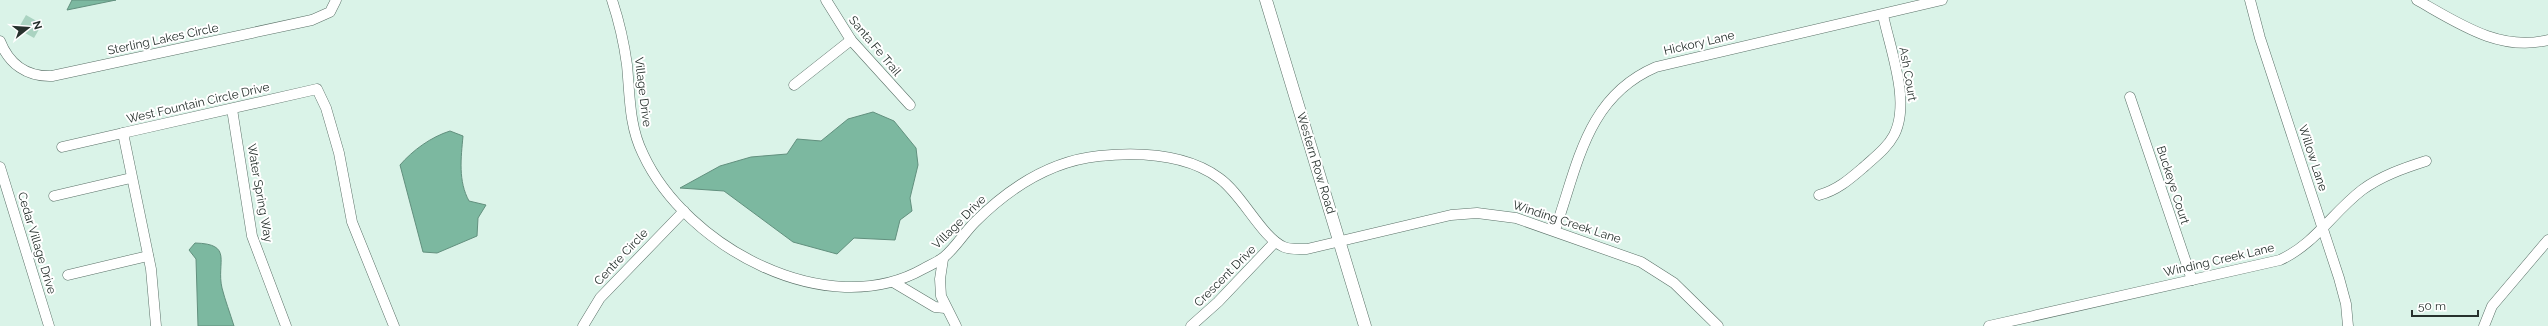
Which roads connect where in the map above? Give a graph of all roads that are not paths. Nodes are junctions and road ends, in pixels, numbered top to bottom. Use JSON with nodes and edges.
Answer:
{"nodes":[{"id":1,"x":336,"y":0,"type":"edge"},
{"id":2,"x":612,"y":0,"type":"edge"},
{"id":3,"x":826,"y":0,"type":"edge"},
{"id":4,"x":1266,"y":0,"type":"edge"},
{"id":5,"x":1942,"y":0,"type":"edge"},
{"id":6,"x":2250,"y":0,"type":"edge"},
{"id":7,"x":2417,"y":0,"type":"edge"},
{"id":8,"x":1883,"y":15,"type":"junction"},
{"id":9,"x":851,"y":40,"type":"junction"},
{"id":10,"x":2548,"y":40,"type":"edge"},
{"id":11,"x":0,"y":41,"type":"edge"},
{"id":12,"x":794,"y":85,"type":"dead end"},
{"id":13,"x":2130,"y":97,"type":"dead end"},
{"id":14,"x":910,"y":105,"type":"dead end"},
{"id":15,"x":232,"y":108,"type":"junction"},
{"id":16,"x":123,"y":133,"type":"junction"},
{"id":17,"x":62,"y":146,"type":"dead end"},
{"id":18,"x":2426,"y":160,"type":"dead end"},
{"id":19,"x":0,"y":167,"type":"edge"},
{"id":20,"x":131,"y":178,"type":"junction"},
{"id":21,"x":3,"y":188,"type":"edge"},
{"id":22,"x":1819,"y":195,"type":"dead end"},
{"id":23,"x":54,"y":196,"type":"dead end"},
{"id":24,"x":684,"y":211,"type":"junction"},
{"id":25,"x":2323,"y":229,"type":"junction"},
{"id":26,"x":1555,"y":230,"type":"junction"},
{"id":27,"x":2548,"y":240,"type":"edge"},
{"id":28,"x":1338,"y":241,"type":"junction"},
{"id":29,"x":1276,"y":242,"type":"junction"},
{"id":30,"x":148,"y":256,"type":"junction"},
{"id":31,"x":943,"y":259,"type":"junction"},
{"id":32,"x":68,"y":274,"type":"dead end"},
{"id":33,"x":2192,"y":280,"type":"junction"},
{"id":34,"x":893,"y":282,"type":"junction"},
{"id":35,"x":945,"y":308,"type":"junction"},
{"id":36,"x":49,"y":326,"type":"edge"},
{"id":37,"x":156,"y":326,"type":"edge"},
{"id":38,"x":286,"y":326,"type":"edge"},
{"id":39,"x":394,"y":326,"type":"edge"},
{"id":40,"x":582,"y":326,"type":"edge"},
{"id":41,"x":956,"y":326,"type":"edge"},
{"id":42,"x":1191,"y":326,"type":"edge"},
{"id":43,"x":1365,"y":326,"type":"edge"},
{"id":44,"x":1718,"y":326,"type":"edge"},
{"id":45,"x":1989,"y":326,"type":"edge"},
{"id":46,"x":2348,"y":326,"type":"edge"},
{"id":47,"x":2484,"y":326,"type":"edge"}],
"edges":[{"from":1,"to":11,"type":"street","name":"Sterling Lakes Circle"},
{"from":2,"to":24,"type":"street","name":"Village Drive"},
{"from":3,"to":9,"type":"street","name":"Santa Fe Trail"},
{"from":4,"to":28,"type":"street","name":"Western Row Road"},
{"from":5,"to":8,"type":"street","name":"Hickory Lane"},
{"from":6,"to":25,"type":"street","name":"Willow Lane"},
{"from":7,"to":10,"type":"street"},
{"from":8,"to":22,"type":"street","name":"Ash Court"},
{"from":8,"to":26,"type":"street","name":"Hickory Lane"},
{"from":9,"to":12,"type":"street"},
{"from":9,"to":14,"type":"street","name":"Santa Fe Trail"},
{"from":13,"to":33,"type":"street","name":"Buckeye Court"},
{"from":15,"to":16,"type":"street","name":"West Fountain Circle Drive"},
{"from":15,"to":38,"type":"street","name":"Water Spring Way"},
{"from":15,"to":39,"type":"street","name":"West Fountain Circle Drive"},
{"from":16,"to":17,"type":"street"},
{"from":16,"to":20,"type":"street","name":"West Fountain Circle Drive"},
{"from":18,"to":25,"type":"street","name":"Winding Creek Lane"},
{"from":19,"to":21,"type":"street","name":"Cedar Village Drive"},
{"from":20,"to":23,"type":"street"},
{"from":20,"to":30,"type":"street","name":"West Fountain Circle Drive"},
{"from":21,"to":36,"type":"street","name":"Cedar Village Drive"},
{"from":24,"to":34,"type":"street","name":"Village Drive"},
{"from":24,"to":40,"type":"street","name":"Centre Circle"},
{"from":25,"to":33,"type":"street","name":"Winding Creek Lane"},
{"from":25,"to":46,"type":"street","name":"Willow Lane"},
{"from":26,"to":28,"type":"street","name":"Winding Creek Lane"},
{"from":26,"to":44,"type":"street","name":"Winding Creek Lane"},
{"from":27,"to":47,"type":"street"},
{"from":28,"to":29,"type":"street","name":"Village Drive"},
{"from":28,"to":43,"type":"street","name":"Western Row Road"},
{"from":29,"to":31,"type":"street","name":"Village Drive"},
{"from":29,"to":42,"type":"street","name":"Crescent Drive"},
{"from":30,"to":32,"type":"street"},
{"from":30,"to":37,"type":"street","name":"West Fountain Circle Drive"},
{"from":31,"to":34,"type":"street","name":"Village Drive"},
{"from":31,"to":35,"type":"street"},
{"from":33,"to":45,"type":"street","name":"Winding Creek Lane"},
{"from":34,"to":35,"type":"street"},
{"from":35,"to":41,"type":"street"}]}
